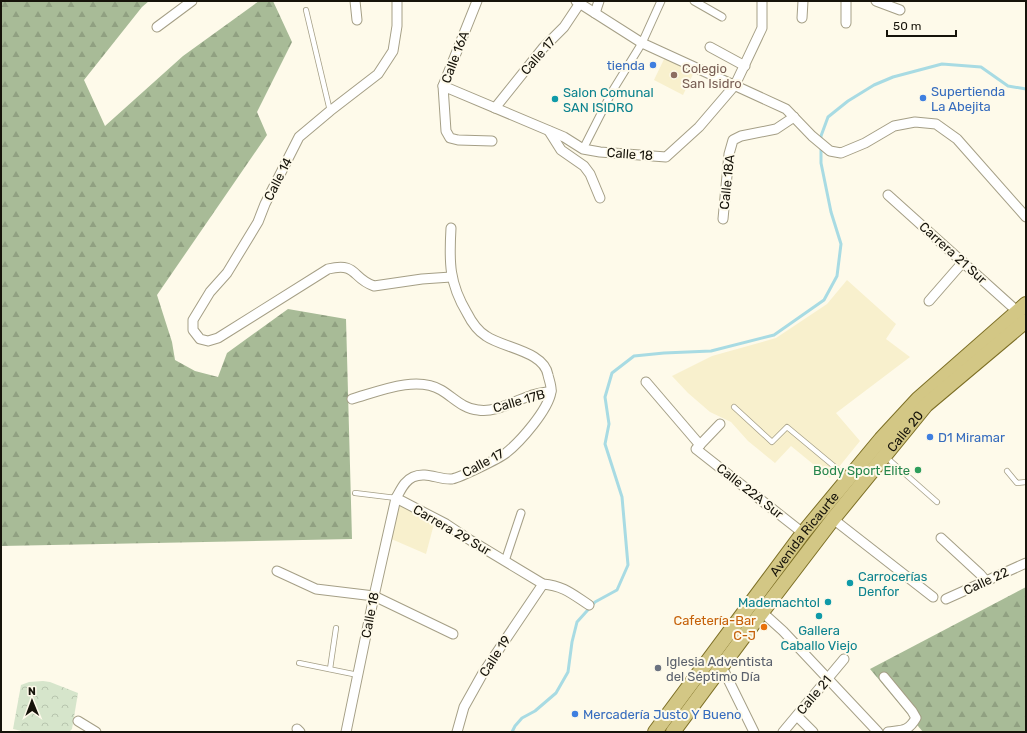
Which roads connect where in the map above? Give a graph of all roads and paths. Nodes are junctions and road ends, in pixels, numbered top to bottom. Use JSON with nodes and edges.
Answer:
{"nodes":[{"id":1,"x":192,"y":1,"type":"edge"},
{"id":2,"x":355,"y":1,"type":"edge"},
{"id":3,"x":397,"y":1,"type":"edge"},
{"id":4,"x":477,"y":1,"type":"edge"},
{"id":5,"x":599,"y":1,"type":"edge"},
{"id":6,"x":661,"y":1,"type":"edge"},
{"id":7,"x":694,"y":1,"type":"edge"},
{"id":8,"x":762,"y":1,"type":"edge"},
{"id":9,"x":803,"y":1,"type":"edge"},
{"id":10,"x":846,"y":1,"type":"edge"},
{"id":11,"x":876,"y":1,"type":"edge"},
{"id":12,"x":578,"y":2,"type":"edge"},
{"id":13,"x":306,"y":10,"type":"dead end"},
{"id":14,"x":900,"y":10,"type":"dead end"},
{"id":15,"x":595,"y":13,"type":"junction"},
{"id":16,"x":722,"y":17,"type":"dead end"},
{"id":17,"x":802,"y":18,"type":"dead end"},
{"id":18,"x":357,"y":20,"type":"dead end"},
{"id":19,"x":846,"y":23,"type":"dead end"},
{"id":20,"x":157,"y":27,"type":"dead end"},
{"id":21,"x":642,"y":43,"type":"junction"},
{"id":22,"x":710,"y":47,"type":"dead end"},
{"id":23,"x":745,"y":66,"type":"junction"},
{"id":24,"x":735,"y":85,"type":"junction"},
{"id":25,"x":443,"y":86,"type":"junction"},
{"id":26,"x":495,"y":108,"type":"junction"},
{"id":27,"x":330,"y":111,"type":"junction"},
{"id":28,"x":794,"y":117,"type":"junction"},
{"id":29,"x":549,"y":131,"type":"junction"},
{"id":30,"x":492,"y":141,"type":"dead end"},
{"id":31,"x":583,"y":149,"type":"junction"},
{"id":32,"x":888,"y":195,"type":"dead end"},
{"id":33,"x":600,"y":198,"type":"dead end"},
{"id":34,"x":1026,"y":217,"type":"edge"},
{"id":35,"x":723,"y":219,"type":"dead end"},
{"id":36,"x":451,"y":228,"type":"dead end"},
{"id":37,"x":963,"y":262,"type":"junction"},
{"id":38,"x":452,"y":277,"type":"junction"},
{"id":39,"x":929,"y":302,"type":"dead end"},
{"id":40,"x":1023,"y":312,"type":"edge"},
{"id":41,"x":646,"y":382,"type":"dead end"},
{"id":42,"x":551,"y":392,"type":"junction"},
{"id":43,"x":352,"y":399,"type":"dead end"},
{"id":44,"x":734,"y":407,"type":"dead end"},
{"id":45,"x":720,"y":424,"type":"dead end"},
{"id":46,"x":698,"y":447,"type":"junction"},
{"id":47,"x":884,"y":456,"type":"junction"},
{"id":48,"x":1007,"y":471,"type":"dead end"},
{"id":49,"x":848,"y":478,"type":"junction"},
{"id":50,"x":1026,"y":482,"type":"edge"},
{"id":51,"x":355,"y":493,"type":"dead end"},
{"id":52,"x":396,"y":498,"type":"junction"},
{"id":53,"x":937,"y":502,"type":"dead end"},
{"id":54,"x":521,"y":513,"type":"dead end"},
{"id":55,"x":833,"y":519,"type":"junction"},
{"id":56,"x":803,"y":533,"type":"junction"},
{"id":57,"x":941,"y":538,"type":"dead end"},
{"id":58,"x":505,"y":561,"type":"junction"},
{"id":59,"x":1026,"y":563,"type":"edge"},
{"id":60,"x":276,"y":571,"type":"dead end"},
{"id":61,"x":986,"y":581,"type":"junction"},
{"id":62,"x":543,"y":584,"type":"junction"},
{"id":63,"x":374,"y":596,"type":"junction"},
{"id":64,"x":933,"y":597,"type":"dead end"},
{"id":65,"x":946,"y":599,"type":"dead end"},
{"id":66,"x":589,"y":605,"type":"dead end"},
{"id":67,"x":762,"y":612,"type":"junction"},
{"id":68,"x":336,"y":628,"type":"dead end"},
{"id":69,"x":453,"y":634,"type":"dead end"},
{"id":70,"x":844,"y":659,"type":"dead end"},
{"id":71,"x":299,"y":663,"type":"dead end"},
{"id":72,"x":722,"y":667,"type":"junction"},
{"id":73,"x":330,"y":669,"type":"junction"},
{"id":74,"x":358,"y":675,"type":"junction"},
{"id":75,"x":884,"y":677,"type":"dead end"},
{"id":76,"x":827,"y":679,"type":"junction"},
{"id":77,"x":796,"y":716,"type":"junction"},
{"id":78,"x":78,"y":721,"type":"dead end"},
{"id":79,"x":877,"y":731,"type":"edge"},
{"id":80,"x":96,"y":732,"type":"edge"},
{"id":81,"x":346,"y":732,"type":"edge"},
{"id":82,"x":457,"y":732,"type":"edge"},
{"id":83,"x":655,"y":732,"type":"edge"},
{"id":84,"x":673,"y":732,"type":"edge"},
{"id":85,"x":754,"y":732,"type":"edge"},
{"id":86,"x":783,"y":732,"type":"edge"},
{"id":87,"x":813,"y":732,"type":"edge"},
{"id":88,"x":887,"y":732,"type":"edge"}],
"edges":[{"from":1,"to":20,"type":"street"},
{"from":2,"to":18,"type":"street"},
{"from":3,"to":27,"type":"street","name":"Calle 14"},
{"from":4,"to":25,"type":"street","name":"Calle 16A"},
{"from":5,"to":15,"type":"street"},
{"from":6,"to":21,"type":"street"},
{"from":7,"to":16,"type":"street"},
{"from":8,"to":23,"type":"street","name":"Calle 18"},
{"from":9,"to":17,"type":"street"},
{"from":10,"to":19,"type":"street"},
{"from":11,"to":14,"type":"street"},
{"from":12,"to":15,"type":"street"},
{"from":12,"to":26,"type":"street","name":"Calle 17"},
{"from":13,"to":27,"type":"lane"},
{"from":15,"to":21,"type":"street"},
{"from":21,"to":24,"type":"street"},
{"from":21,"to":31,"type":"street"},
{"from":22,"to":23,"type":"street"},
{"from":23,"to":24,"type":"street","name":"Calle 18"},
{"from":24,"to":28,"type":"street"},
{"from":24,"to":31,"type":"street","name":"Calle 18"},
{"from":25,"to":26,"type":"street","name":"Calle 18"},
{"from":25,"to":30,"type":"street","name":"Calle 16A"},
{"from":26,"to":29,"type":"street","name":"Calle 18"},
{"from":27,"to":38,"type":"street","name":"Calle 14"},
{"from":28,"to":34,"type":"street"},
{"from":28,"to":35,"type":"street","name":"Calle 18A"},
{"from":29,"to":31,"type":"street","name":"Calle 18"},
{"from":29,"to":33,"type":"street"},
{"from":32,"to":37,"type":"street","name":"Carrera 21 Sur"},
{"from":36,"to":38,"type":"street"},
{"from":37,"to":39,"type":"street"},
{"from":37,"to":40,"type":"street","name":"Carrera 21 Sur"},
{"from":38,"to":42,"type":"street"},
{"from":40,"to":47,"type":"main road","name":"Calle 20"},
{"from":40,"to":49,"type":"main road","name":"Avenida Ricaurte"},
{"from":41,"to":46,"type":"street","name":"Calle 22A Sur"},
{"from":42,"to":43,"type":"street","name":"Calle 17B"},
{"from":42,"to":52,"type":"street","name":"Calle 17"},
{"from":44,"to":49,"type":"lane"},
{"from":45,"to":46,"type":"street"},
{"from":46,"to":56,"type":"street","name":"Calle 22A Sur"},
{"from":47,"to":53,"type":"lane"},
{"from":47,"to":55,"type":"main road","name":"Calle 20"},
{"from":48,"to":50,"type":"lane"},
{"from":49,"to":56,"type":"main road","name":"Avenida Ricaurte"},
{"from":51,"to":52,"type":"lane","name":"Carrera 29 Sur"},
{"from":52,"to":58,"type":"street","name":"Carrera 29 Sur"},
{"from":52,"to":63,"type":"street","name":"Calle 18"},
{"from":54,"to":58,"type":"street"},
{"from":55,"to":64,"type":"street"},
{"from":55,"to":67,"type":"main road","name":"Calle 20"},
{"from":56,"to":83,"type":"main road","name":"Avenida Ricaurte"},
{"from":57,"to":61,"type":"street"},
{"from":58,"to":62,"type":"street","name":"Carrera 29 Sur"},
{"from":59,"to":61,"type":"street","name":"Calle 22"},
{"from":60,"to":63,"type":"street"},
{"from":61,"to":65,"type":"street","name":"Calle 22"},
{"from":62,"to":66,"type":"street","name":"Carrera 29 Sur"},
{"from":62,"to":82,"type":"street","name":"Calle 19"},
{"from":63,"to":69,"type":"street"},
{"from":63,"to":74,"type":"street","name":"Calle 18"},
{"from":67,"to":72,"type":"main road","name":"Calle 20"},
{"from":67,"to":76,"type":"street"},
{"from":68,"to":73,"type":"lane"},
{"from":70,"to":76,"type":"street","name":"Calle 21"},
{"from":71,"to":73,"type":"lane"},
{"from":72,"to":84,"type":"main road","name":"Calle 20"},
{"from":72,"to":85,"type":"street"},
{"from":73,"to":74,"type":"lane"},
{"from":74,"to":81,"type":"street","name":"Calle 18"},
{"from":75,"to":88,"type":"street"},
{"from":76,"to":77,"type":"street","name":"Calle 21"},
{"from":76,"to":79,"type":"street"},
{"from":77,"to":86,"type":"street","name":"Calle 21"},
{"from":77,"to":87,"type":"street"},
{"from":78,"to":80,"type":"street"},
{"from":79,"to":88,"type":"street"}]}
